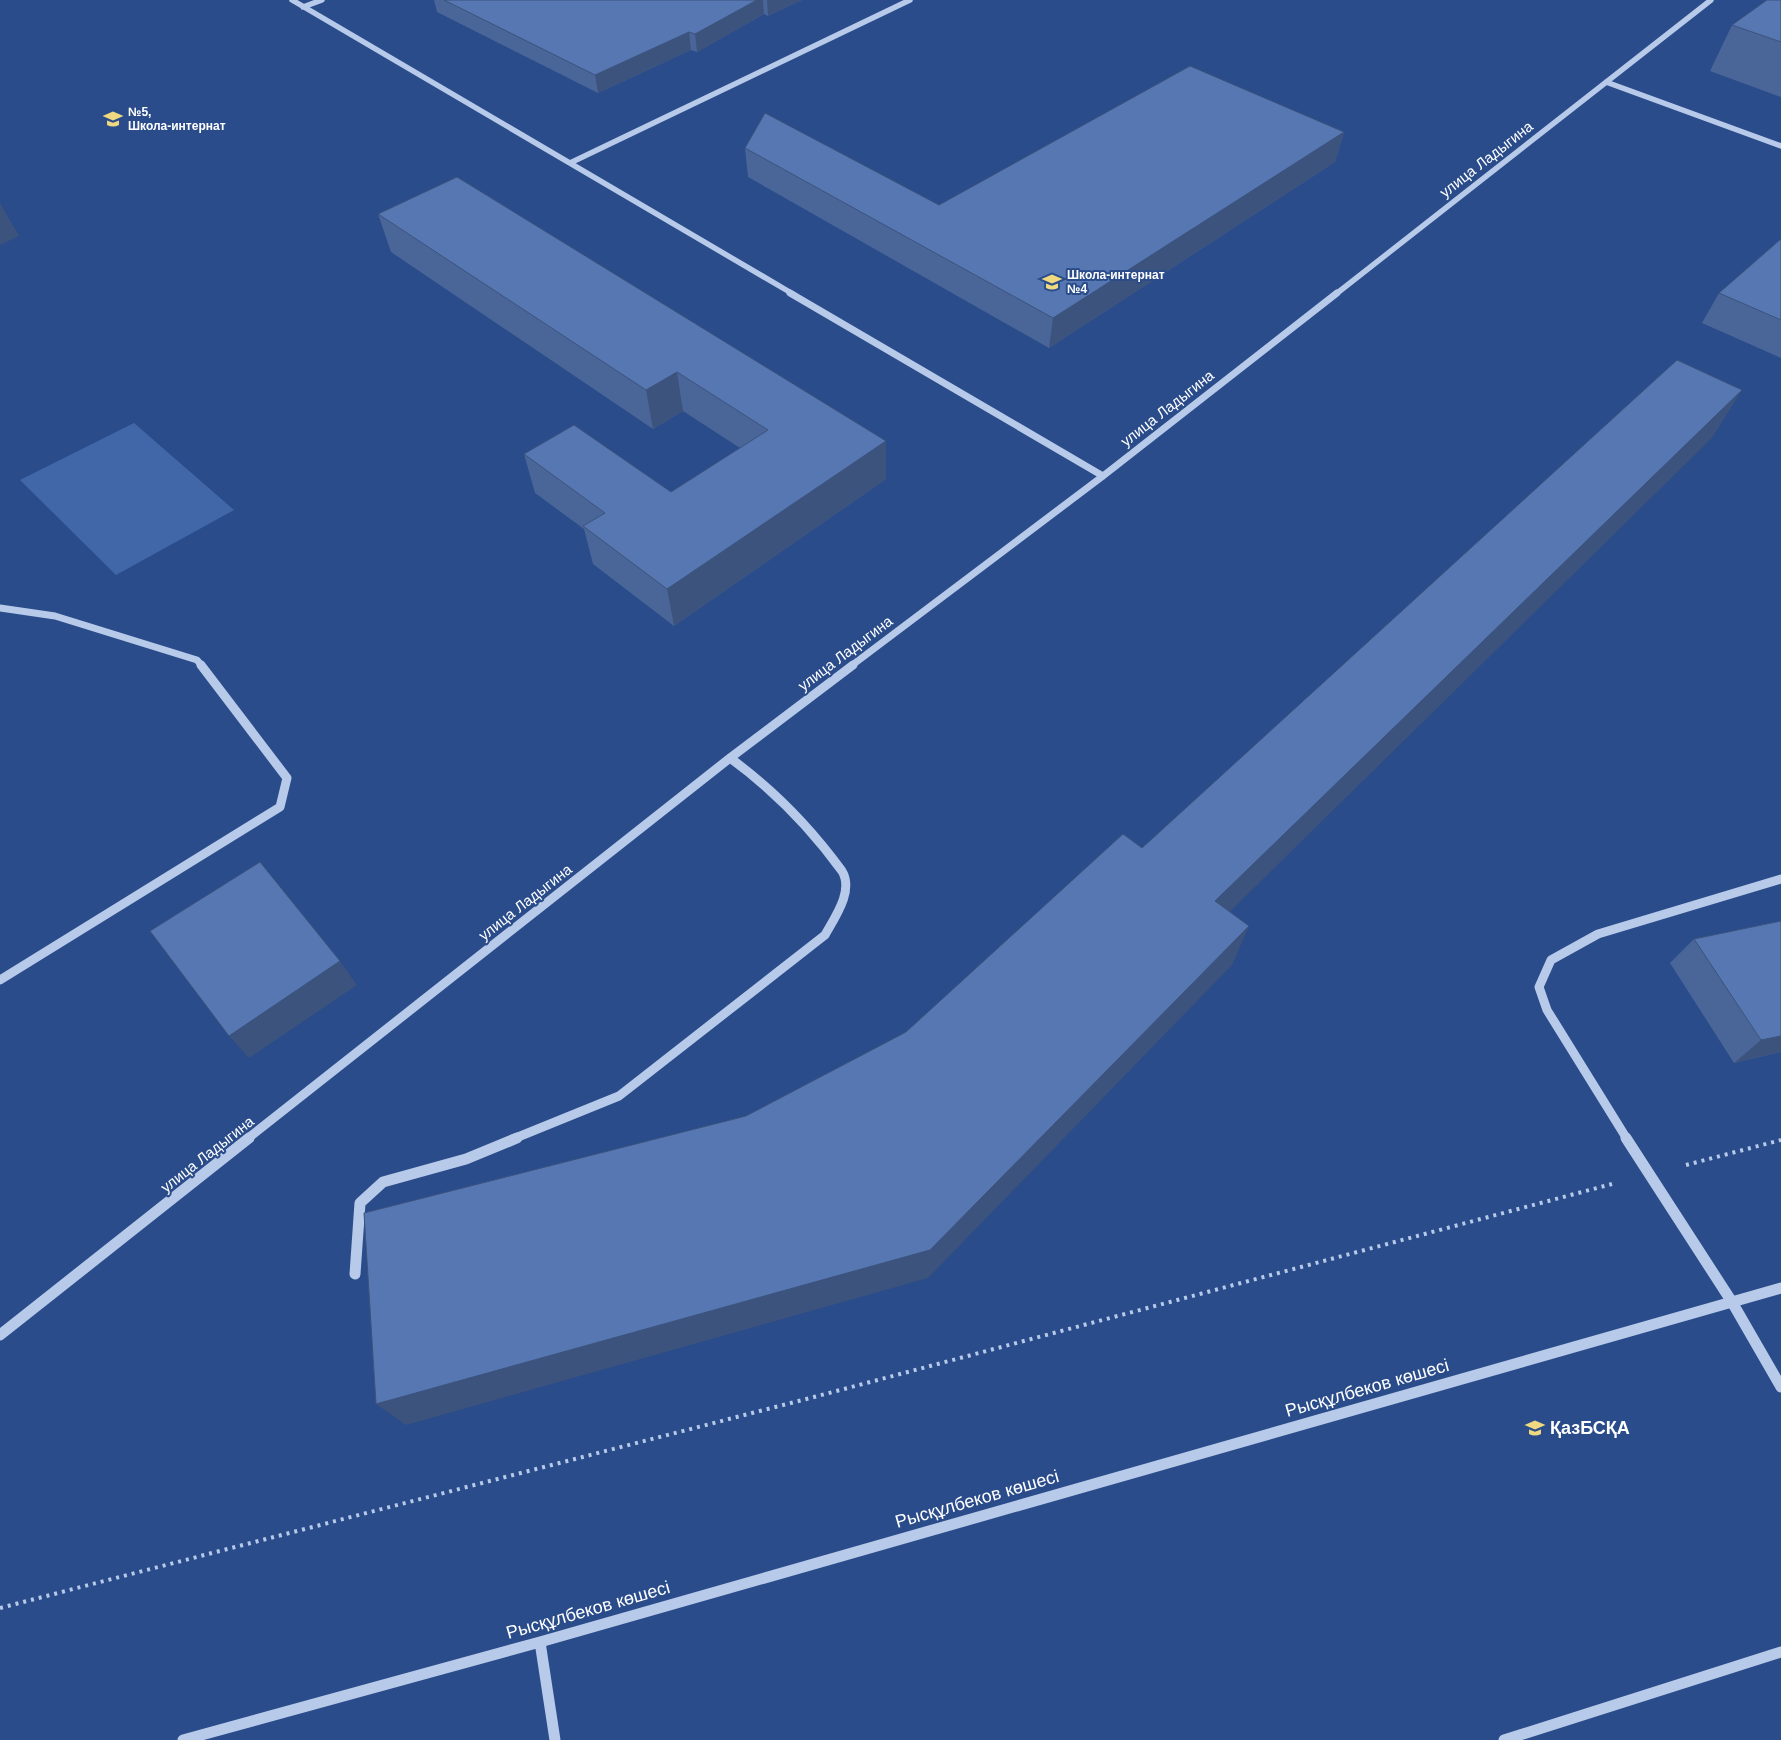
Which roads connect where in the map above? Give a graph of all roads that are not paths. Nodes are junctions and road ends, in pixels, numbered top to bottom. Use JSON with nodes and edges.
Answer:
{"nodes":[{"id":1,"x":292,"y":0,"type":"edge"},
{"id":2,"x":322,"y":0,"type":"edge"},
{"id":3,"x":910,"y":0,"type":"edge"},
{"id":4,"x":1711,"y":0,"type":"edge"},
{"id":5,"x":303,"y":7,"type":"junction"},
{"id":6,"x":1606,"y":82,"type":"junction"},
{"id":7,"x":1781,"y":146,"type":"edge"},
{"id":8,"x":570,"y":163,"type":"junction"},
{"id":9,"x":1103,"y":476,"type":"junction"},
{"id":10,"x":0,"y":608,"type":"edge"},
{"id":11,"x":730,"y":758,"type":"junction"},
{"id":12,"x":1781,"y":879,"type":"edge"},
{"id":13,"x":0,"y":980,"type":"edge"},
{"id":14,"x":355,"y":1274,"type":"dead end"},
{"id":15,"x":1781,"y":1288,"type":"edge"},
{"id":16,"x":1732,"y":1302,"type":"junction"},
{"id":17,"x":0,"y":1335,"type":"edge"},
{"id":18,"x":1781,"y":1386,"type":"edge"},
{"id":19,"x":540,"y":1642,"type":"junction"},
{"id":20,"x":1781,"y":1652,"type":"edge"},
{"id":21,"x":183,"y":1740,"type":"edge"},
{"id":22,"x":555,"y":1740,"type":"edge"},
{"id":23,"x":1504,"y":1740,"type":"edge"}],
"edges":[{"from":1,"to":5,"type":"street"},
{"from":2,"to":5,"type":"street"},
{"from":3,"to":8,"type":"street"},
{"from":4,"to":6,"type":"street","name":"улица Ладыгина"},
{"from":5,"to":8,"type":"street"},
{"from":6,"to":7,"type":"street"},
{"from":6,"to":9,"type":"street","name":"улица Ладыгина"},
{"from":8,"to":9,"type":"street"},
{"from":9,"to":11,"type":"street","name":"улица Ладыгина"},
{"from":10,"to":13,"type":"street"},
{"from":11,"to":14,"type":"street"},
{"from":11,"to":17,"type":"street","name":"улица Ладыгина"},
{"from":12,"to":16,"type":"street"},
{"from":15,"to":16,"type":"street","name":"Рысқұлбеков көшесі"},
{"from":16,"to":18,"type":"street"},
{"from":16,"to":19,"type":"street","name":"Рысқұлбеков көшесі"},
{"from":19,"to":21,"type":"street","name":"Рысқұлбеков көшесі"},
{"from":19,"to":22,"type":"street"},
{"from":20,"to":23,"type":"street"}]}
